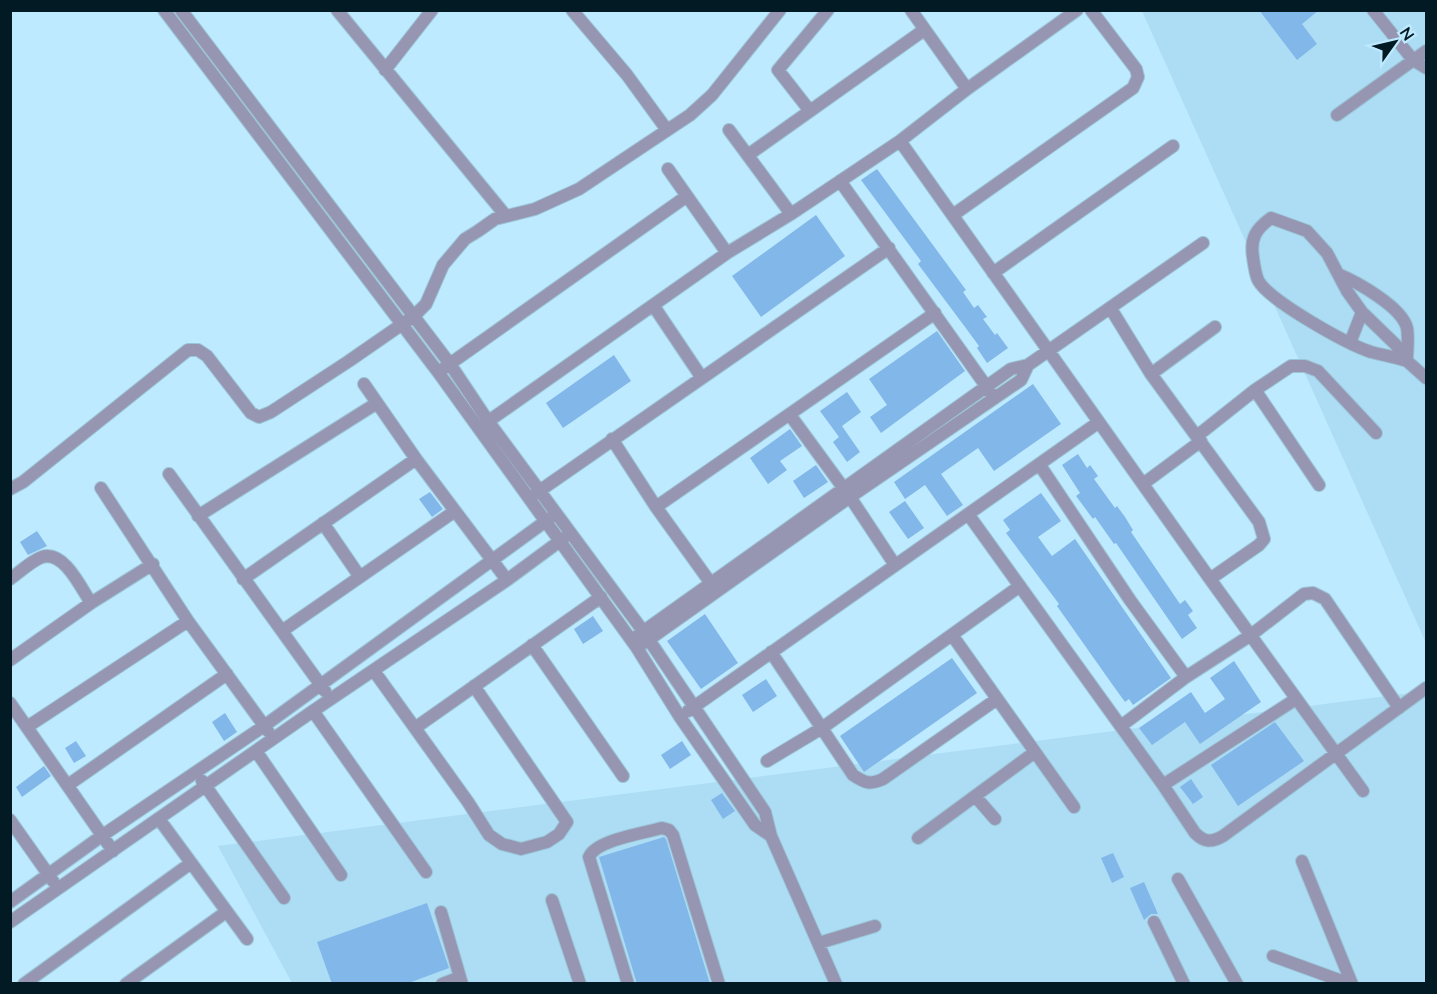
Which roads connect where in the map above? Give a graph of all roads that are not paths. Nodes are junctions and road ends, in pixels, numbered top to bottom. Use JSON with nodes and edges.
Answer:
{"nodes":[{"id":1,"x":164,"y":10,"type":"edge"},
{"id":2,"x":181,"y":10,"type":"edge"},
{"id":3,"x":337,"y":10,"type":"edge"},
{"id":4,"x":572,"y":10,"type":"edge"},
{"id":5,"x":780,"y":10,"type":"edge"},
{"id":6,"x":828,"y":10,"type":"edge"},
{"id":7,"x":910,"y":10,"type":"edge"},
{"id":8,"x":1077,"y":10,"type":"edge"},
{"id":9,"x":1091,"y":10,"type":"edge"},
{"id":10,"x":1373,"y":10,"type":"edge"},
{"id":11,"x":428,"y":12,"type":"edge"},
{"id":12,"x":924,"y":30,"type":"junction"},
{"id":13,"x":1426,"y":51,"type":"edge"},
{"id":14,"x":1413,"y":60,"type":"junction"},
{"id":15,"x":1426,"y":68,"type":"edge"},
{"id":16,"x":385,"y":70,"type":"junction"},
{"id":17,"x":967,"y":89,"type":"junction"},
{"id":18,"x":810,"y":111,"type":"junction"},
{"id":19,"x":1337,"y":115,"type":"dead end"},
{"id":20,"x":667,"y":130,"type":"junction"},
{"id":21,"x":729,"y":130,"type":"dead end"},
{"id":22,"x":900,"y":141,"type":"junction"},
{"id":23,"x":1173,"y":146,"type":"dead end"},
{"id":24,"x":748,"y":155,"type":"junction"},
{"id":25,"x":668,"y":169,"type":"dead end"},
{"id":26,"x":840,"y":181,"type":"junction"},
{"id":27,"x":687,"y":196,"type":"junction"},
{"id":28,"x":790,"y":214,"type":"junction"},
{"id":29,"x":953,"y":215,"type":"junction"},
{"id":30,"x":506,"y":216,"type":"junction"},
{"id":31,"x":1203,"y":243,"type":"dead end"},
{"id":32,"x":889,"y":248,"type":"junction"},
{"id":33,"x":727,"y":253,"type":"junction"},
{"id":34,"x":993,"y":273,"type":"junction"},
{"id":35,"x":1338,"y":274,"type":"junction"},
{"id":36,"x":653,"y":305,"type":"junction"},
{"id":37,"x":1111,"y":309,"type":"junction"},
{"id":38,"x":1362,"y":312,"type":"junction"},
{"id":39,"x":935,"y":313,"type":"junction"},
{"id":40,"x":414,"y":316,"type":"junction"},
{"id":41,"x":403,"y":324,"type":"junction"},
{"id":42,"x":1215,"y":327,"type":"dead end"},
{"id":43,"x":1350,"y":343,"type":"junction"},
{"id":44,"x":1049,"y":350,"type":"junction"},
{"id":45,"x":1407,"y":361,"type":"junction"},
{"id":46,"x":450,"y":364,"type":"junction"},
{"id":47,"x":438,"y":372,"type":"junction"},
{"id":48,"x":1151,"y":374,"type":"junction"},
{"id":49,"x":702,"y":378,"type":"junction"},
{"id":50,"x":1426,"y":378,"type":"edge"},
{"id":51,"x":364,"y":384,"type":"dead end"},
{"id":52,"x":1255,"y":390,"type":"junction"},
{"id":53,"x":991,"y":393,"type":"junction"},
{"id":54,"x":377,"y":403,"type":"junction"},
{"id":55,"x":790,"y":415,"type":"junction"},
{"id":56,"x":1099,"y":422,"type":"junction"},
{"id":57,"x":483,"y":425,"type":"junction"},
{"id":58,"x":1376,"y":433,"type":"dead end"},
{"id":59,"x":612,"y":439,"type":"junction"},
{"id":60,"x":1199,"y":439,"type":"junction"},
{"id":61,"x":416,"y":459,"type":"junction"},
{"id":62,"x":1039,"y":464,"type":"junction"},
{"id":63,"x":168,"y":474,"type":"dead end"},
{"id":64,"x":1143,"y":484,"type":"junction"},
{"id":65,"x":1319,"y":486,"type":"dead end"},
{"id":66,"x":101,"y":488,"type":"dead end"},
{"id":67,"x":10,"y":489,"type":"edge"},
{"id":68,"x":539,"y":490,"type":"junction"},
{"id":69,"x":847,"y":493,"type":"junction"},
{"id":70,"x":528,"y":499,"type":"junction"},
{"id":71,"x":657,"y":507,"type":"junction"},
{"id":72,"x":455,"y":511,"type":"junction"},
{"id":73,"x":556,"y":514,"type":"junction"},
{"id":74,"x":968,"y":514,"type":"junction"},
{"id":75,"x":198,"y":516,"type":"junction"},
{"id":76,"x":545,"y":521,"type":"junction"},
{"id":77,"x":323,"y":524,"type":"junction"},
{"id":78,"x":570,"y":534,"type":"junction"},
{"id":79,"x":559,"y":542,"type":"junction"},
{"id":80,"x":493,"y":560,"type":"junction"},
{"id":81,"x":153,"y":564,"type":"junction"},
{"id":82,"x":895,"y":565,"type":"junction"},
{"id":83,"x":360,"y":577,"type":"junction"},
{"id":84,"x":10,"y":579,"type":"edge"},
{"id":85,"x":243,"y":579,"type":"junction"},
{"id":86,"x":1210,"y":579,"type":"junction"},
{"id":87,"x":507,"y":580,"type":"junction"},
{"id":88,"x":1020,"y":586,"type":"junction"},
{"id":89,"x":713,"y":588,"type":"junction"},
{"id":90,"x":601,"y":597,"type":"junction"},
{"id":91,"x":91,"y":603,"type":"junction"},
{"id":92,"x":188,"y":621,"type":"junction"},
{"id":93,"x":282,"y":631,"type":"junction"},
{"id":94,"x":646,"y":635,"type":"junction"},
{"id":95,"x":952,"y":635,"type":"junction"},
{"id":96,"x":1251,"y":635,"type":"junction"},
{"id":97,"x":634,"y":644,"type":"junction"},
{"id":98,"x":532,"y":645,"type":"junction"},
{"id":99,"x":771,"y":652,"type":"junction"},
{"id":100,"x":10,"y":660,"type":"edge"},
{"id":101,"x":374,"y":671,"type":"junction"},
{"id":102,"x":227,"y":674,"type":"junction"},
{"id":103,"x":1186,"y":677,"type":"junction"},
{"id":104,"x":321,"y":686,"type":"junction"},
{"id":105,"x":474,"y":686,"type":"junction"},
{"id":106,"x":1426,"y":688,"type":"edge"},
{"id":107,"x":331,"y":699,"type":"junction"},
{"id":108,"x":997,"y":699,"type":"junction"},
{"id":109,"x":1296,"y":699,"type":"junction"},
{"id":110,"x":12,"y":708,"type":"edge"},
{"id":111,"x":694,"y":708,"type":"junction"},
{"id":112,"x":1400,"y":708,"type":"junction"},
{"id":113,"x":314,"y":711,"type":"junction"},
{"id":114,"x":680,"y":717,"type":"junction"},
{"id":115,"x":264,"y":726,"type":"junction"},
{"id":116,"x":1121,"y":726,"type":"junction"},
{"id":117,"x":27,"y":727,"type":"junction"},
{"id":118,"x":415,"y":728,"type":"junction"},
{"id":119,"x":822,"y":728,"type":"junction"},
{"id":120,"x":273,"y":739,"type":"junction"},
{"id":121,"x":256,"y":751,"type":"junction"},
{"id":122,"x":1035,"y":752,"type":"junction"},
{"id":123,"x":1335,"y":755,"type":"junction"},
{"id":124,"x":766,"y":761,"type":"dead end"},
{"id":125,"x":196,"y":772,"type":"junction"},
{"id":126,"x":622,"y":776,"type":"dead end"},
{"id":127,"x":1163,"y":785,"type":"junction"},
{"id":128,"x":68,"y":786,"type":"junction"},
{"id":129,"x":206,"y":786,"type":"junction"},
{"id":130,"x":1363,"y":791,"type":"dead end"},
{"id":131,"x":975,"y":796,"type":"junction"},
{"id":132,"x":1074,"y":807,"type":"dead end"},
{"id":133,"x":159,"y":819,"type":"junction"},
{"id":134,"x":995,"y":819,"type":"dead end"},
{"id":135,"x":10,"y":820,"type":"edge"},
{"id":136,"x":103,"y":836,"type":"junction"},
{"id":137,"x":771,"y":836,"type":"junction"},
{"id":138,"x":918,"y":838,"type":"dead end"},
{"id":139,"x":113,"y":851,"type":"junction"},
{"id":140,"x":1302,"y":861,"type":"dead end"},
{"id":141,"x":191,"y":863,"type":"junction"},
{"id":142,"x":426,"y":872,"type":"dead end"},
{"id":143,"x":49,"y":875,"type":"junction"},
{"id":144,"x":341,"y":875,"type":"dead end"},
{"id":145,"x":1178,"y":879,"type":"dead end"},
{"id":146,"x":58,"y":888,"type":"junction"},
{"id":147,"x":284,"y":898,"type":"dead end"},
{"id":148,"x":552,"y":900,"type":"dead end"},
{"id":149,"x":10,"y":902,"type":"edge"},
{"id":150,"x":226,"y":912,"type":"junction"},
{"id":151,"x":441,"y":912,"type":"dead end"},
{"id":152,"x":10,"y":922,"type":"edge"},
{"id":153,"x":1154,"y":922,"type":"dead end"},
{"id":154,"x":875,"y":926,"type":"dead end"},
{"id":155,"x":247,"y":939,"type":"dead end"},
{"id":156,"x":819,"y":943,"type":"junction"},
{"id":157,"x":1273,"y":956,"type":"dead end"},
{"id":158,"x":461,"y":980,"type":"edge"},
{"id":159,"x":24,"y":984,"type":"edge"},
{"id":160,"x":126,"y":984,"type":"edge"},
{"id":161,"x":442,"y":984,"type":"edge"},
{"id":162,"x":580,"y":984,"type":"edge"},
{"id":163,"x":628,"y":984,"type":"edge"},
{"id":164,"x":719,"y":984,"type":"edge"},
{"id":165,"x":836,"y":984,"type":"edge"},
{"id":166,"x":1184,"y":984,"type":"edge"},
{"id":167,"x":1237,"y":984,"type":"edge"},
{"id":168,"x":1351,"y":984,"type":"edge"}],
"edges":[{"from":1,"to":41,"type":"street"},
{"from":2,"to":40,"type":"street"},
{"from":3,"to":16,"type":"street"},
{"from":4,"to":20,"type":"street"},
{"from":5,"to":20,"type":"street"},
{"from":6,"to":18,"type":"street"},
{"from":7,"to":12,"type":"street"},
{"from":8,"to":17,"type":"street"},
{"from":9,"to":29,"type":"street"},
{"from":10,"to":14,"type":"street"},
{"from":11,"to":16,"type":"street"},
{"from":12,"to":17,"type":"street"},
{"from":12,"to":18,"type":"street"},
{"from":13,"to":14,"type":"street"},
{"from":14,"to":15,"type":"street"},
{"from":14,"to":19,"type":"street"},
{"from":16,"to":30,"type":"street"},
{"from":17,"to":22,"type":"street"},
{"from":18,"to":24,"type":"street"},
{"from":20,"to":30,"type":"street"},
{"from":21,"to":24,"type":"street"},
{"from":22,"to":26,"type":"street"},
{"from":22,"to":29,"type":"street"},
{"from":23,"to":34,"type":"street"},
{"from":24,"to":28,"type":"street"},
{"from":25,"to":27,"type":"street"},
{"from":26,"to":28,"type":"street"},
{"from":26,"to":32,"type":"street"},
{"from":27,"to":33,"type":"street"},
{"from":27,"to":46,"type":"street"},
{"from":28,"to":33,"type":"street"},
{"from":29,"to":34,"type":"street"},
{"from":30,"to":40,"type":"street"},
{"from":31,"to":37,"type":"street"},
{"from":32,"to":39,"type":"street"},
{"from":32,"to":49,"type":"street"},
{"from":33,"to":36,"type":"street"},
{"from":34,"to":44,"type":"street"},
{"from":35,"to":38,"type":"street"},
{"from":35,"to":43,"type":"street"},
{"from":35,"to":45,"type":"street"},
{"from":36,"to":49,"type":"street"},
{"from":36,"to":57,"type":"street"},
{"from":37,"to":44,"type":"street"},
{"from":37,"to":48,"type":"street"},
{"from":38,"to":43,"type":"street"},
{"from":38,"to":45,"type":"street"},
{"from":39,"to":53,"type":"street"},
{"from":39,"to":55,"type":"street"},
{"from":40,"to":41,"type":"street"},
{"from":40,"to":46,"type":"street"},
{"from":41,"to":47,"type":"street"},
{"from":41,"to":67,"type":"street"},
{"from":42,"to":48,"type":"street"},
{"from":43,"to":45,"type":"street"},
{"from":44,"to":53,"type":"street"},
{"from":44,"to":56,"type":"street"},
{"from":45,"to":50,"type":"street"},
{"from":46,"to":47,"type":"street"},
{"from":46,"to":57,"type":"street"},
{"from":47,"to":57,"type":"street"},
{"from":48,"to":60,"type":"street"},
{"from":49,"to":59,"type":"street"},
{"from":51,"to":54,"type":"street"},
{"from":52,"to":58,"type":"street"},
{"from":52,"to":60,"type":"street"},
{"from":52,"to":65,"type":"street"},
{"from":53,"to":69,"type":"street"},
{"from":54,"to":61,"type":"street"},
{"from":54,"to":75,"type":"street"},
{"from":55,"to":69,"type":"street"},
{"from":55,"to":71,"type":"street"},
{"from":56,"to":62,"type":"street"},
{"from":56,"to":64,"type":"street"},
{"from":57,"to":68,"type":"street"},
{"from":57,"to":70,"type":"street"},
{"from":59,"to":68,"type":"street"},
{"from":59,"to":71,"type":"street"},
{"from":60,"to":64,"type":"street"},
{"from":60,"to":86,"type":"street"},
{"from":61,"to":72,"type":"street"},
{"from":61,"to":77,"type":"street"},
{"from":62,"to":74,"type":"street"},
{"from":62,"to":103,"type":"street"},
{"from":63,"to":75,"type":"street"},
{"from":64,"to":86,"type":"street"},
{"from":66,"to":81,"type":"street"},
{"from":68,"to":70,"type":"street"},
{"from":68,"to":73,"type":"street"},
{"from":69,"to":82,"type":"street"},
{"from":69,"to":89,"type":"street"},
{"from":70,"to":76,"type":"street"},
{"from":71,"to":89,"type":"street"},
{"from":72,"to":80,"type":"street"},
{"from":72,"to":83,"type":"street"},
{"from":73,"to":76,"type":"street"},
{"from":73,"to":78,"type":"street"},
{"from":74,"to":82,"type":"street"},
{"from":74,"to":88,"type":"street"},
{"from":75,"to":85,"type":"street"},
{"from":76,"to":79,"type":"street"},
{"from":76,"to":80,"type":"street"},
{"from":77,"to":83,"type":"street"},
{"from":77,"to":85,"type":"street"},
{"from":78,"to":79,"type":"street"},
{"from":78,"to":94,"type":"street"},
{"from":79,"to":87,"type":"street"},
{"from":79,"to":90,"type":"street"},
{"from":80,"to":87,"type":"street"},
{"from":80,"to":104,"type":"street"},
{"from":81,"to":91,"type":"street"},
{"from":81,"to":92,"type":"street"},
{"from":82,"to":99,"type":"street"},
{"from":83,"to":93,"type":"street"},
{"from":84,"to":91,"type":"street"},
{"from":85,"to":93,"type":"street"},
{"from":86,"to":96,"type":"street"},
{"from":87,"to":101,"type":"street"},
{"from":88,"to":95,"type":"street"},
{"from":88,"to":116,"type":"street"},
{"from":89,"to":94,"type":"street"},
{"from":90,"to":97,"type":"street"},
{"from":90,"to":98,"type":"street"},
{"from":91,"to":100,"type":"street"},
{"from":92,"to":102,"type":"street"},
{"from":92,"to":117,"type":"street"},
{"from":93,"to":104,"type":"street"},
{"from":94,"to":97,"type":"street"},
{"from":94,"to":111,"type":"street"},
{"from":95,"to":108,"type":"street"},
{"from":95,"to":119,"type":"street"},
{"from":96,"to":103,"type":"street"},
{"from":96,"to":109,"type":"street"},
{"from":96,"to":112,"type":"street"},
{"from":97,"to":114,"type":"street"},
{"from":98,"to":105,"type":"street"},
{"from":98,"to":126,"type":"street"},
{"from":99,"to":111,"type":"street"},
{"from":99,"to":119,"type":"street"},
{"from":101,"to":107,"type":"street"},
{"from":101,"to":118,"type":"street"},
{"from":102,"to":115,"type":"street"},
{"from":102,"to":128,"type":"street"},
{"from":103,"to":116,"type":"street"},
{"from":104,"to":107,"type":"street"},
{"from":104,"to":115,"type":"street"},
{"from":105,"to":118,"type":"street"},
{"from":105,"to":118,"type":"street"},
{"from":106,"to":112,"type":"street"},
{"from":107,"to":113,"type":"street"},
{"from":108,"to":119,"type":"street"},
{"from":108,"to":122,"type":"street"},
{"from":109,"to":123,"type":"street"},
{"from":109,"to":127,"type":"street"},
{"from":110,"to":117,"type":"street"},
{"from":111,"to":114,"type":"street"},
{"from":111,"to":137,"type":"street"},
{"from":112,"to":123,"type":"street"},
{"from":113,"to":120,"type":"street"},
{"from":113,"to":142,"type":"street"},
{"from":114,"to":137,"type":"street"},
{"from":115,"to":120,"type":"street"},
{"from":115,"to":125,"type":"street"},
{"from":116,"to":127,"type":"street"},
{"from":117,"to":128,"type":"street"},
{"from":119,"to":124,"type":"street"},
{"from":120,"to":121,"type":"street"},
{"from":121,"to":129,"type":"street"},
{"from":121,"to":144,"type":"street"},
{"from":122,"to":131,"type":"street"},
{"from":122,"to":132,"type":"street"},
{"from":123,"to":127,"type":"street"},
{"from":123,"to":130,"type":"street"},
{"from":125,"to":129,"type":"street"},
{"from":125,"to":136,"type":"street"},
{"from":128,"to":136,"type":"street"},
{"from":129,"to":133,"type":"street"},
{"from":129,"to":147,"type":"street"},
{"from":131,"to":134,"type":"street"},
{"from":131,"to":138,"type":"street"},
{"from":133,"to":139,"type":"street"},
{"from":133,"to":141,"type":"street"},
{"from":135,"to":143,"type":"street"},
{"from":136,"to":139,"type":"street"},
{"from":136,"to":143,"type":"street"},
{"from":137,"to":156,"type":"street"},
{"from":139,"to":146,"type":"street"},
{"from":140,"to":168,"type":"street"},
{"from":141,"to":150,"type":"street"},
{"from":141,"to":159,"type":"street"},
{"from":143,"to":146,"type":"street"},
{"from":143,"to":149,"type":"street"},
{"from":145,"to":167,"type":"street"},
{"from":146,"to":152,"type":"street"},
{"from":148,"to":162,"type":"street"},
{"from":150,"to":155,"type":"street"},
{"from":150,"to":160,"type":"street"},
{"from":151,"to":158,"type":"street"},
{"from":153,"to":166,"type":"street"},
{"from":154,"to":156,"type":"street"},
{"from":156,"to":165,"type":"street"},
{"from":157,"to":168,"type":"street"},
{"from":158,"to":161,"type":"street"},
{"from":163,"to":164,"type":"street"}]}
